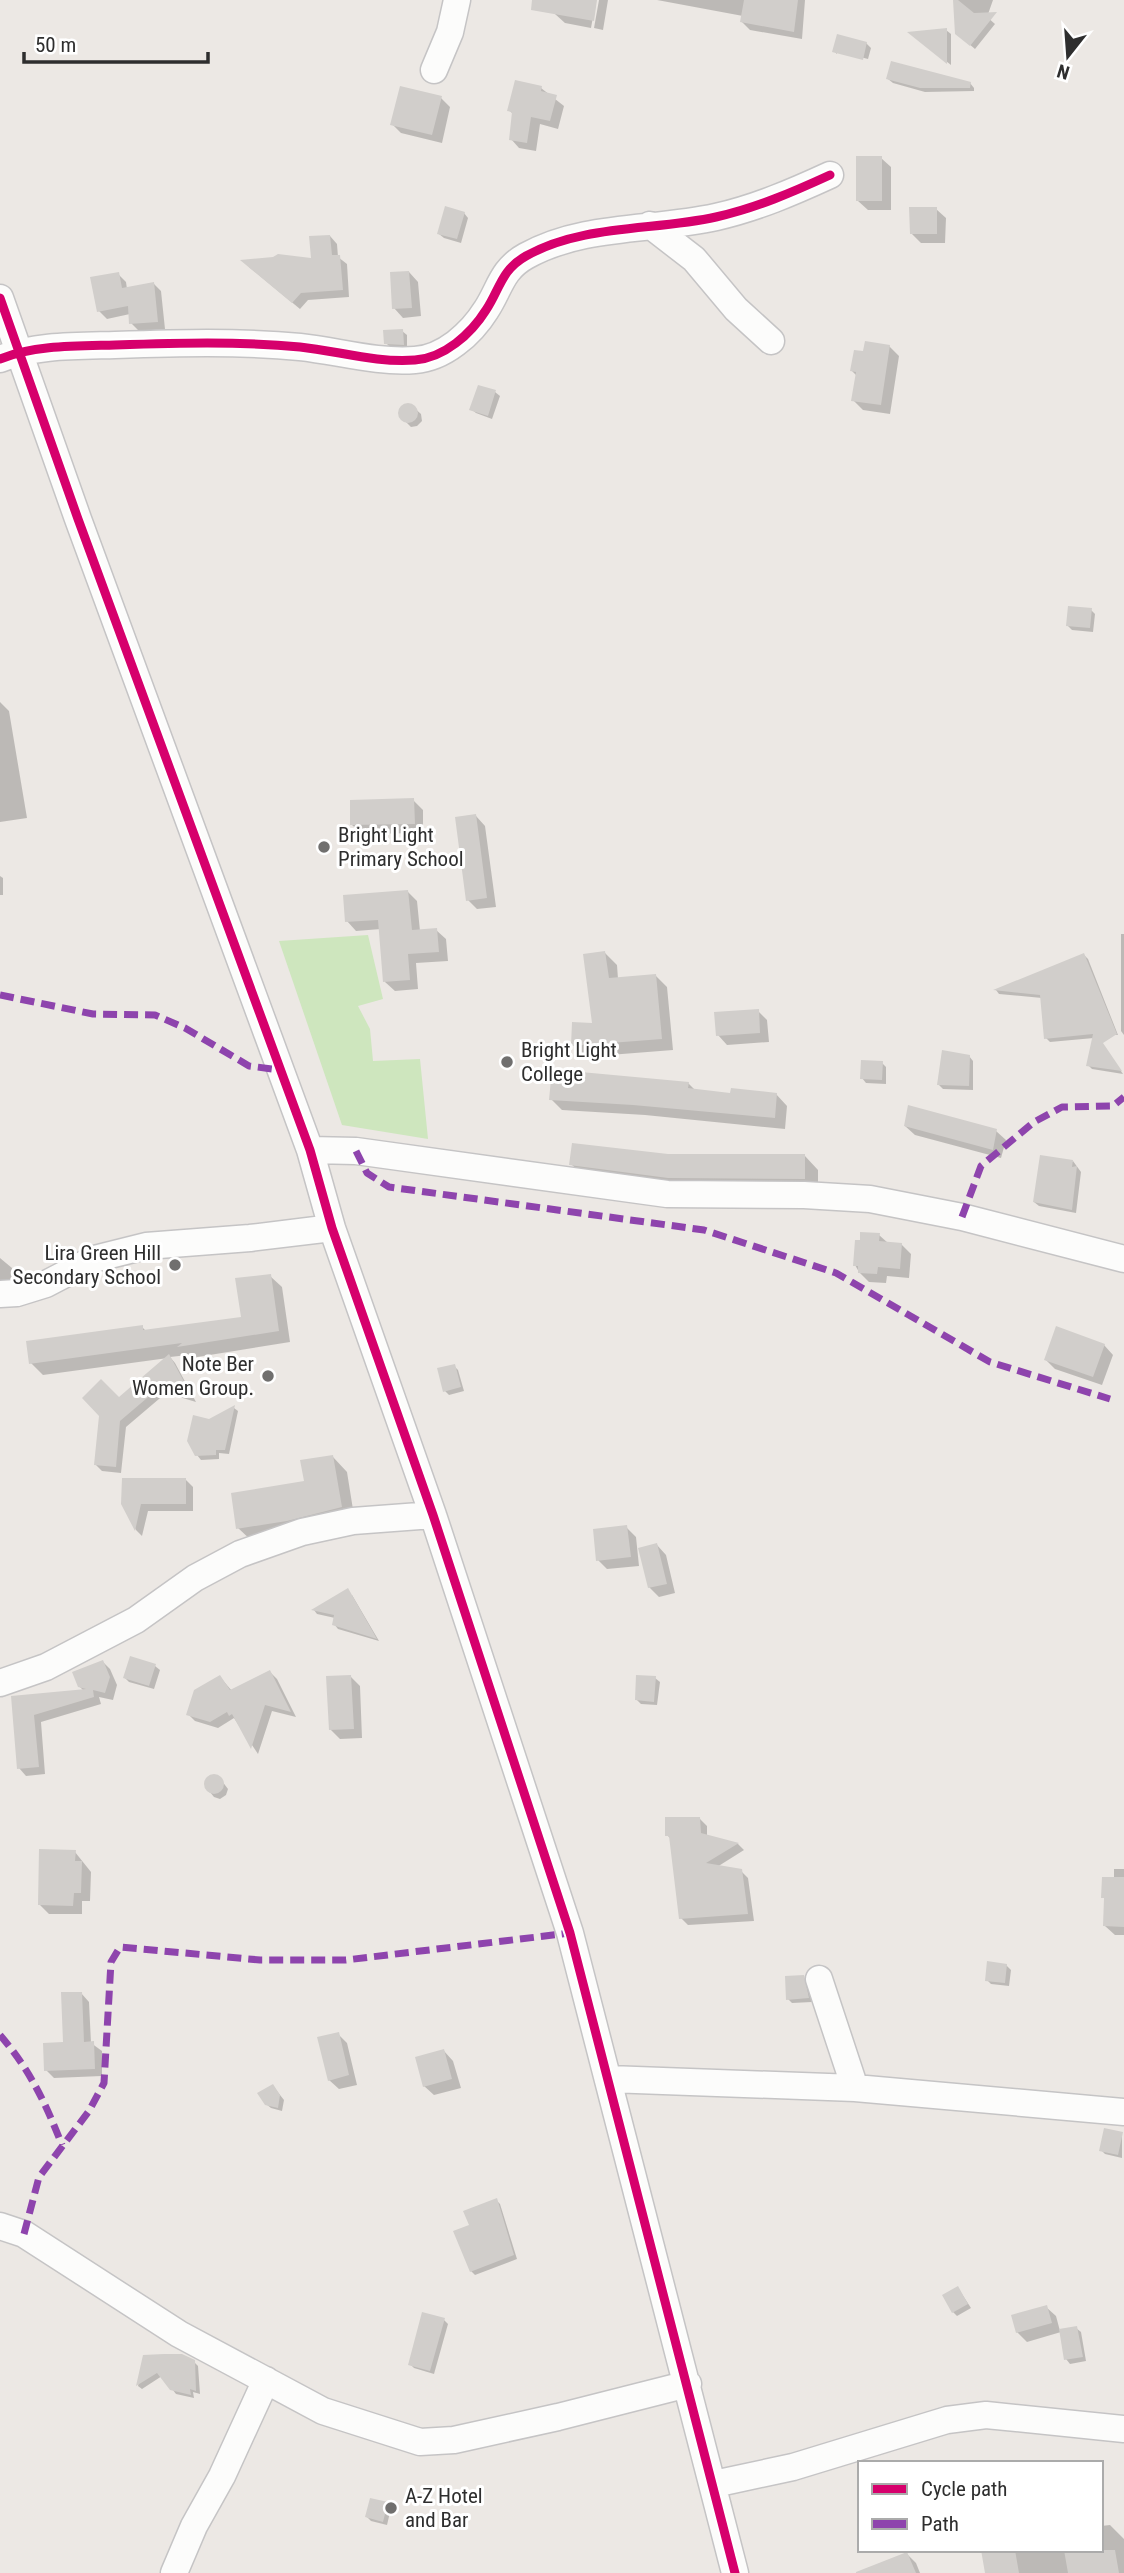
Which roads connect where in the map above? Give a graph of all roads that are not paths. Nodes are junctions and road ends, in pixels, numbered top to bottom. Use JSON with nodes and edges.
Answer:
{"nodes":[{"id":1,"x":457,"y":0,"type":"edge"},
{"id":2,"x":435,"y":70,"type":"dead end"},
{"id":3,"x":830,"y":175,"type":"dead end"},
{"id":4,"x":650,"y":225,"type":"junction"},
{"id":5,"x":0,"y":298,"type":"edge"},
{"id":6,"x":771,"y":341,"type":"dead end"},
{"id":7,"x":9,"y":356,"type":"edge"},
{"id":8,"x":310,"y":1150,"type":"junction"},
{"id":9,"x":332,"y":1228,"type":"junction"},
{"id":10,"x":1124,"y":1259,"type":"edge"},
{"id":11,"x":0,"y":1294,"type":"edge"},
{"id":12,"x":433,"y":1515,"type":"junction"},
{"id":13,"x":0,"y":1683,"type":"edge"},
{"id":14,"x":819,"y":1979,"type":"dead end"},
{"id":15,"x":608,"y":2079,"type":"junction"},
{"id":16,"x":855,"y":2088,"type":"junction"},
{"id":17,"x":1124,"y":2112,"type":"edge"},
{"id":18,"x":0,"y":2226,"type":"edge"},
{"id":19,"x":267,"y":2380,"type":"junction"},
{"id":20,"x":688,"y":2384,"type":"junction"},
{"id":21,"x":1124,"y":2429,"type":"edge"},
{"id":22,"x":713,"y":2484,"type":"junction"},
{"id":23,"x":174,"y":2573,"type":"edge"},
{"id":24,"x":735,"y":2573,"type":"edge"}],
"edges":[{"from":1,"to":2,"type":"street"},
{"from":3,"to":4,"type":"street"},
{"from":4,"to":6,"type":"street"},
{"from":4,"to":7,"type":"street"},
{"from":5,"to":7,"type":"street"},
{"from":7,"to":8,"type":"street"},
{"from":8,"to":9,"type":"street"},
{"from":8,"to":10,"type":"street"},
{"from":9,"to":11,"type":"street"},
{"from":9,"to":12,"type":"street"},
{"from":12,"to":13,"type":"street"},
{"from":12,"to":15,"type":"street"},
{"from":14,"to":16,"type":"street"},
{"from":15,"to":16,"type":"street"},
{"from":15,"to":20,"type":"street"},
{"from":16,"to":17,"type":"street"},
{"from":18,"to":19,"type":"street"},
{"from":19,"to":20,"type":"street"},
{"from":19,"to":23,"type":"street"},
{"from":20,"to":22,"type":"street"},
{"from":21,"to":22,"type":"street"},
{"from":22,"to":24,"type":"street"}]}
